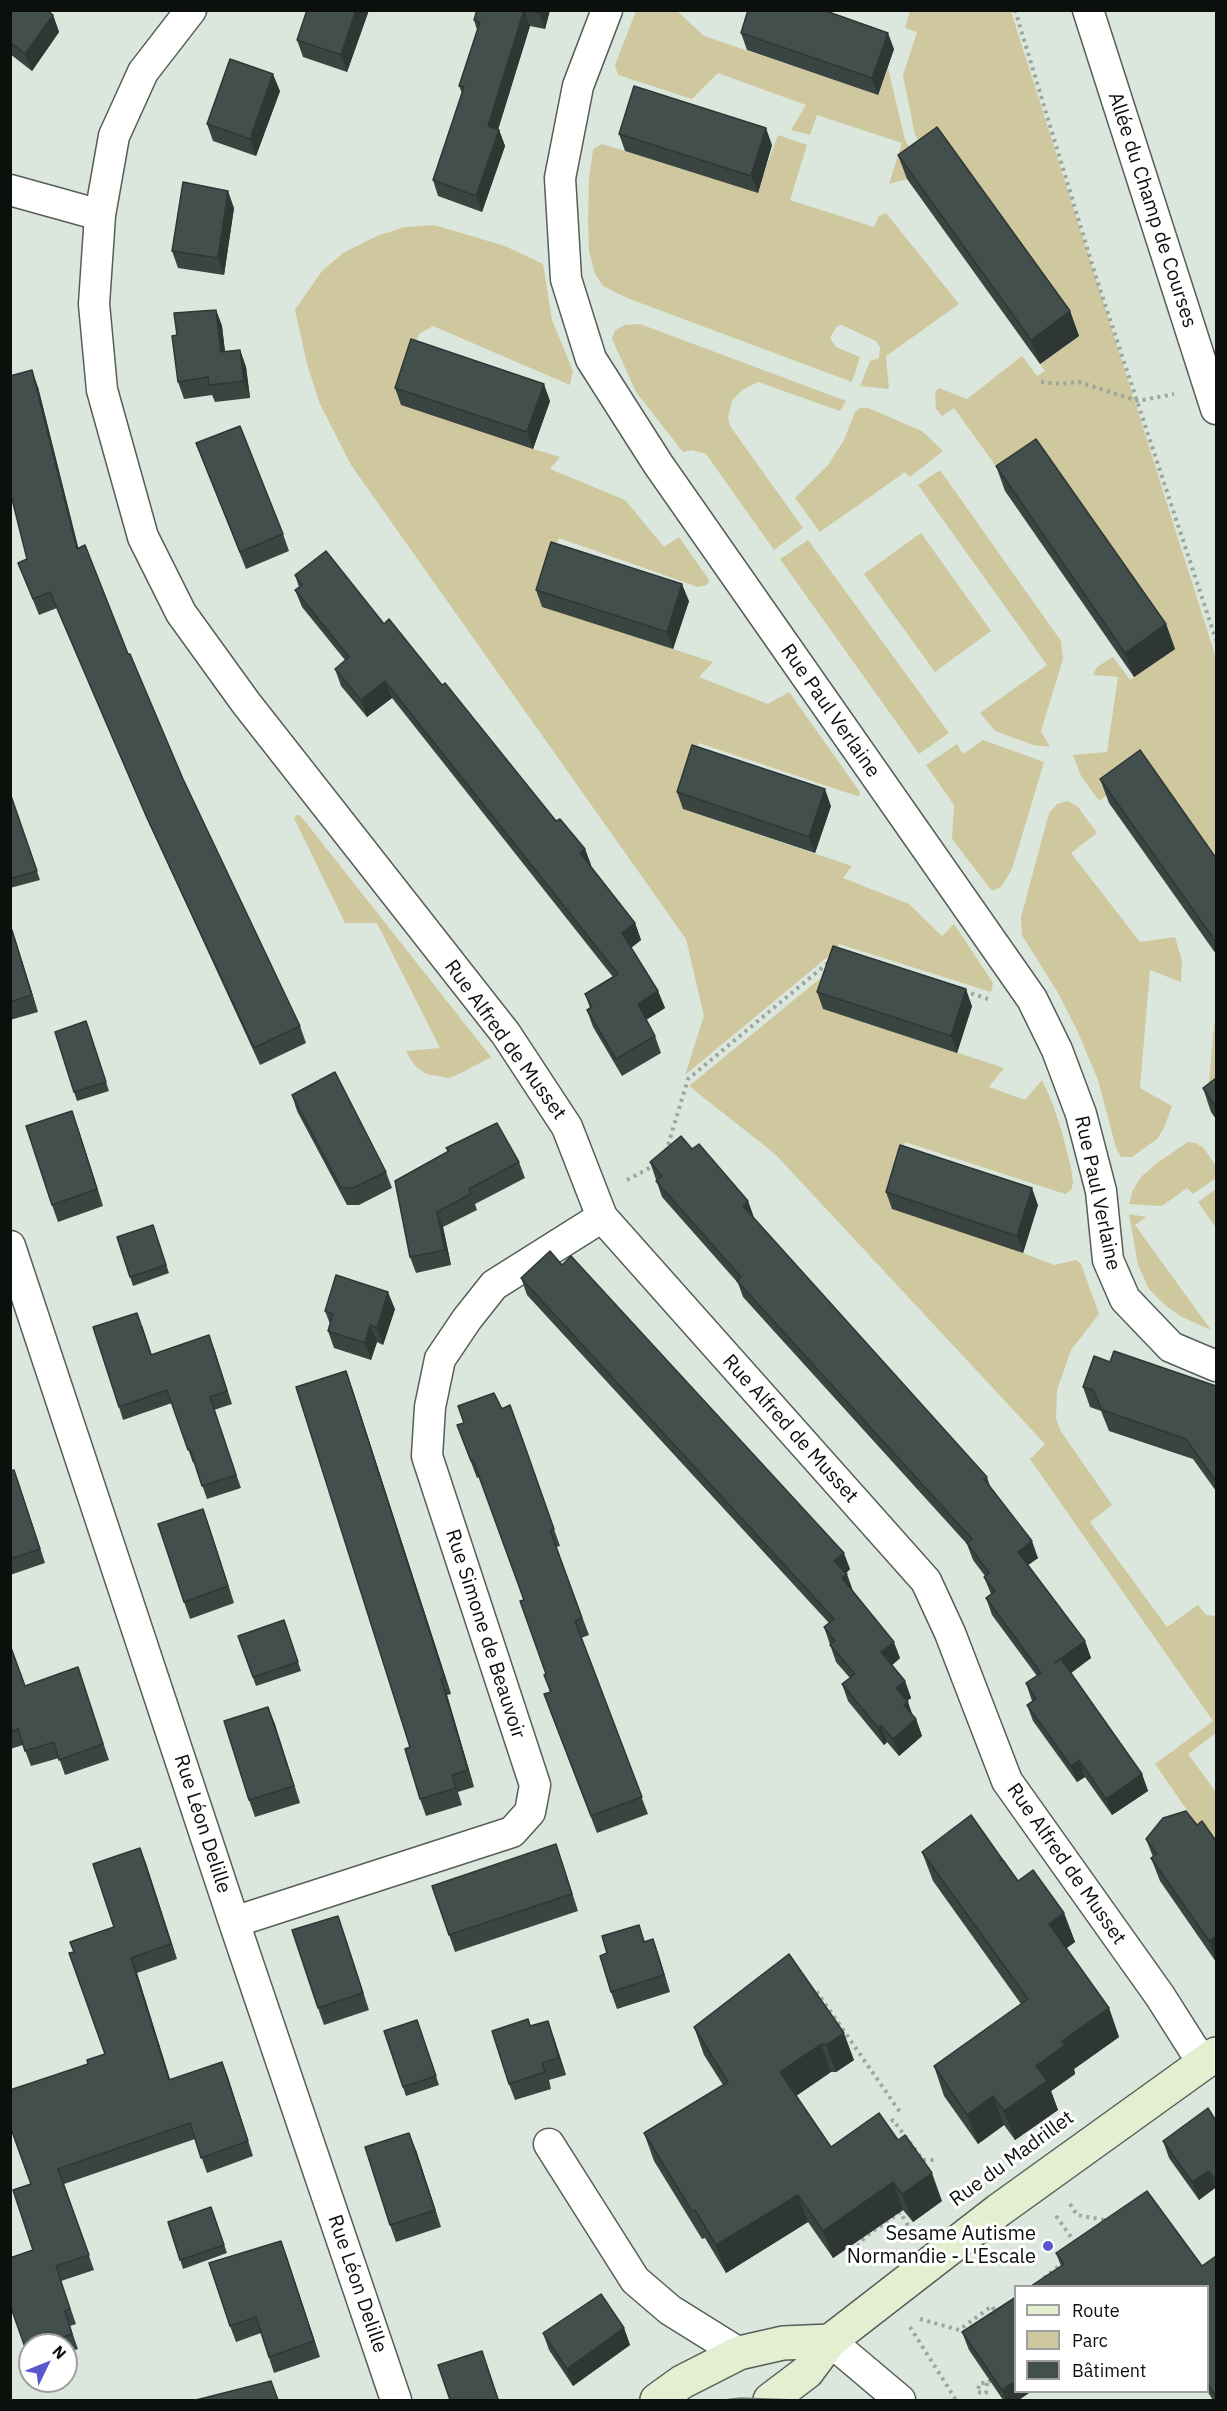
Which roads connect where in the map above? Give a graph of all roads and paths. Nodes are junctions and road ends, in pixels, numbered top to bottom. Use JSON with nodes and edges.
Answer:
{"nodes":[{"id":1,"x":191,"y":10,"type":"edge"},
{"id":2,"x":607,"y":10,"type":"edge"},
{"id":3,"x":1015,"y":10,"type":"edge"},
{"id":4,"x":1088,"y":10,"type":"edge"},
{"id":5,"x":10,"y":190,"type":"edge"},
{"id":6,"x":100,"y":214,"type":"junction"},
{"id":7,"x":1041,"y":382,"type":"dead end"},
{"id":8,"x":1181,"y":393,"type":"dead end"},
{"id":9,"x":1138,"y":401,"type":"junction"},
{"id":10,"x":1216,"y":409,"type":"edge"},
{"id":11,"x":1216,"y":640,"type":"edge"},
{"id":12,"x":834,"y":957,"type":"edge"},
{"id":13,"x":956,"y":988,"type":"edge"},
{"id":14,"x":1025,"y":990,"type":"junction"},
{"id":15,"x":598,"y":1207,"type":"junction"},
{"id":16,"x":10,"y":1246,"type":"edge"},
{"id":17,"x":1216,"y":1366,"type":"edge"},
{"id":18,"x":234,"y":1922,"type":"junction"},
{"id":19,"x":807,"y":1994,"type":"edge"},
{"id":20,"x":1211,"y":2058,"type":"edge"},
{"id":21,"x":903,"y":2115,"type":"dead end"},
{"id":22,"x":884,"y":2127,"type":"edge"},
{"id":23,"x":549,"y":2144,"type":"dead end"},
{"id":24,"x":935,"y":2160,"type":"dead end"},
{"id":25,"x":1067,"y":2201,"type":"dead end"},
{"id":26,"x":1053,"y":2212,"type":"dead end"},
{"id":27,"x":920,"y":2226,"type":"dead end"},
{"id":28,"x":1109,"y":2227,"type":"edge"},
{"id":29,"x":912,"y":2232,"type":"junction"},
{"id":30,"x":903,"y":2239,"type":"dead end"},
{"id":31,"x":1079,"y":2249,"type":"edge"},
{"id":32,"x":1070,"y":2256,"type":"edge"},
{"id":33,"x":876,"y":2259,"type":"dead end"},
{"id":34,"x":867,"y":2265,"type":"junction"},
{"id":35,"x":858,"y":2272,"type":"dead end"},
{"id":36,"x":1043,"y":2278,"type":"edge"},
{"id":37,"x":915,"y":2318,"type":"dead end"},
{"id":38,"x":989,"y":2318,"type":"edge"},
{"id":39,"x":908,"y":2324,"type":"dead end"},
{"id":40,"x":830,"y":2341,"type":"junction"},
{"id":41,"x":739,"y":2353,"type":"junction"},
{"id":42,"x":999,"y":2375,"type":"edge"},
{"id":43,"x":987,"y":2383,"type":"edge"},
{"id":44,"x":396,"y":2400,"type":"edge"},
{"id":45,"x":657,"y":2400,"type":"edge"},
{"id":46,"x":770,"y":2400,"type":"edge"},
{"id":47,"x":900,"y":2400,"type":"edge"},
{"id":48,"x":956,"y":2400,"type":"edge"}],
"edges":[{"from":1,"to":6,"type":"street","name":"Rue Alfred de Musset"},
{"from":2,"to":14,"type":"street","name":"Rue Paul Verlaine"},
{"from":3,"to":9,"type":"path"},
{"from":4,"to":10,"type":"street","name":"Allée du Champ de Courses"},
{"from":5,"to":6,"type":"street"},
{"from":6,"to":15,"type":"street","name":"Rue Alfred de Musset"},
{"from":7,"to":9,"type":"path"},
{"from":8,"to":9,"type":"path"},
{"from":9,"to":11,"type":"path"},
{"from":12,"to":15,"type":"path"},
{"from":13,"to":14,"type":"path"},
{"from":14,"to":17,"type":"street","name":"Rue Paul Verlaine"},
{"from":15,"to":18,"type":"street","name":"Rue Simone de Beauvoir"},
{"from":15,"to":20,"type":"street","name":"Rue Alfred de Musset"},
{"from":16,"to":18,"type":"street","name":"Rue Léon Delille"},
{"from":18,"to":44,"type":"street","name":"Rue Léon Delille"},
{"from":19,"to":21,"type":"path"},
{"from":20,"to":40,"type":"street","name":"Rue du Madrillet"},
{"from":22,"to":24,"type":"path"},
{"from":23,"to":41,"type":"street"},
{"from":25,"to":28,"type":"path"},
{"from":26,"to":31,"type":"path"},
{"from":27,"to":29,"type":"path"},
{"from":29,"to":30,"type":"path"},
{"from":29,"to":34,"type":"path"},
{"from":32,"to":36,"type":"path"},
{"from":33,"to":34,"type":"path"},
{"from":34,"to":35,"type":"path"},
{"from":37,"to":38,"type":"path"},
{"from":39,"to":48,"type":"path"},
{"from":40,"to":41,"type":"street"},
{"from":40,"to":46,"type":"street","name":"Rue du Madrillet"},
{"from":40,"to":47,"type":"street"},
{"from":41,"to":45,"type":"street"},
{"from":42,"to":43,"type":"path"}]}
